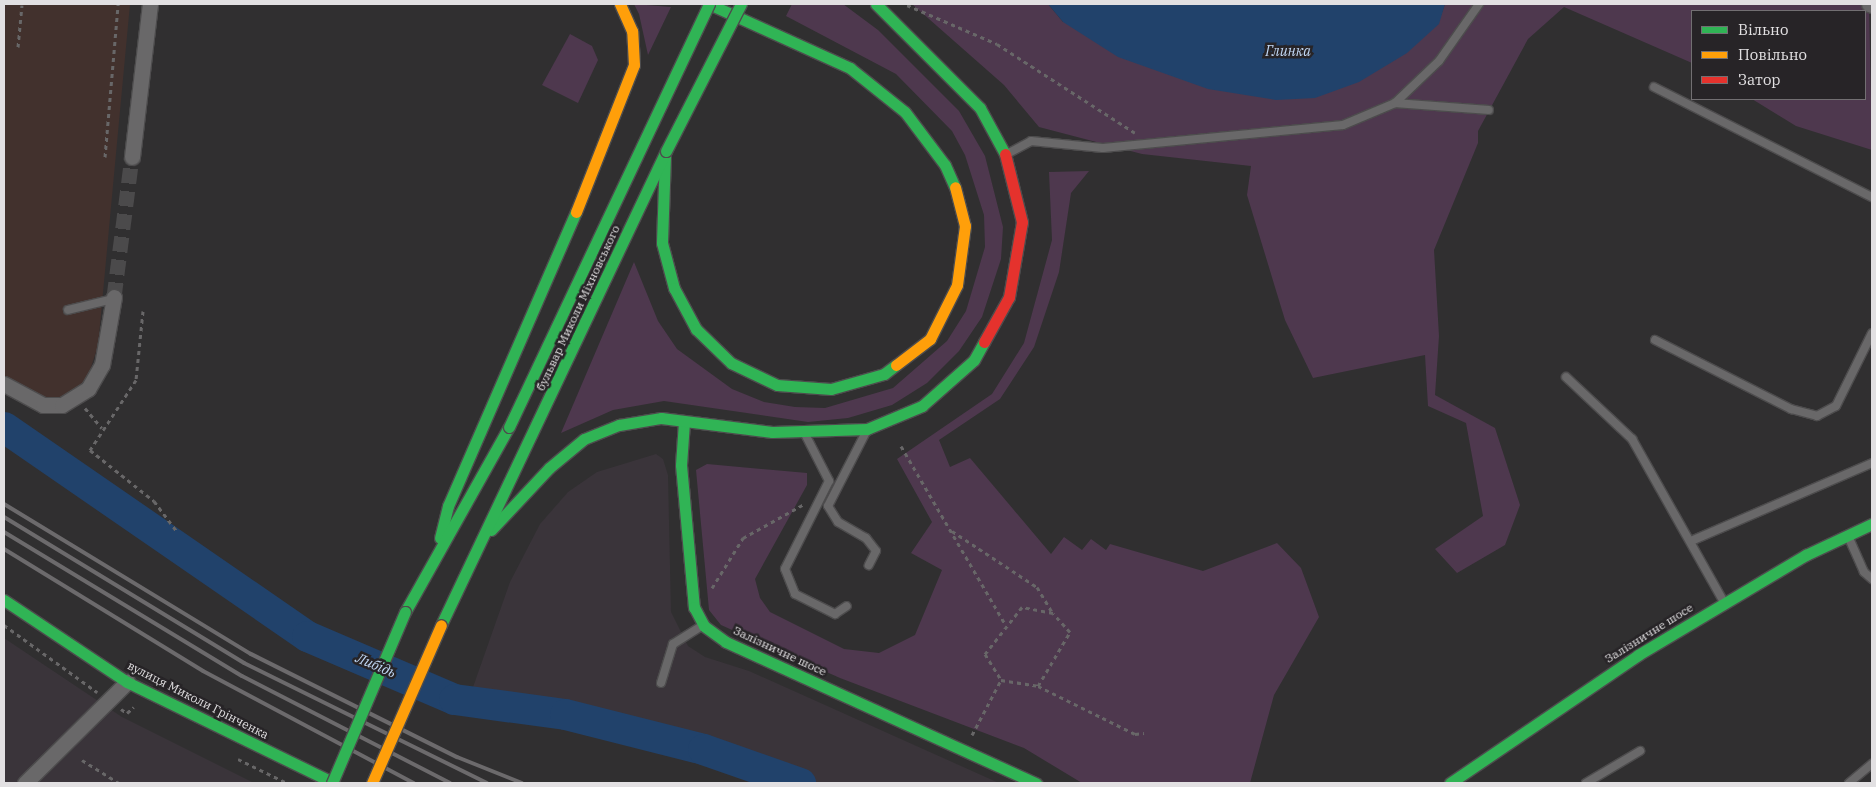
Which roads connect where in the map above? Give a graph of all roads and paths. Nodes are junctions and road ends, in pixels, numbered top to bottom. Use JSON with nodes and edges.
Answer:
{"nodes":[{"id":1,"x":118,"y":4,"type":"edge"},
{"id":2,"x":150,"y":4,"type":"edge"},
{"id":3,"x":620,"y":4,"type":"edge"},
{"id":4,"x":709,"y":4,"type":"edge"},
{"id":5,"x":741,"y":4,"type":"edge"},
{"id":6,"x":876,"y":4,"type":"edge"},
{"id":7,"x":1479,"y":4,"type":"edge"},
{"id":8,"x":22,"y":5,"type":"dead end"},
{"id":9,"x":907,"y":5,"type":"edge"},
{"id":10,"x":18,"y":47,"type":"dead end"},
{"id":11,"x":1654,"y":87,"type":"dead end"},
{"id":12,"x":1395,"y":103,"type":"junction"},
{"id":13,"x":1489,"y":110,"type":"dead end"},
{"id":14,"x":1151,"y":143,"type":"junction"},
{"id":15,"x":666,"y":151,"type":"junction"},
{"id":16,"x":1006,"y":155,"type":"junction"},
{"id":17,"x":105,"y":157,"type":"dead end"},
{"id":18,"x":132,"y":157,"type":"tunnel mouth"},
{"id":19,"x":1872,"y":197,"type":"edge"},
{"id":20,"x":113,"y":298,"type":"joint"},
{"id":21,"x":68,"y":310,"type":"dead end"},
{"id":22,"x":143,"y":311,"type":"dead end"},
{"id":23,"x":1872,"y":333,"type":"edge"},
{"id":24,"x":1655,"y":340,"type":"dead end"},
{"id":25,"x":1566,"y":377,"type":"dead end"},
{"id":26,"x":4,"y":384,"type":"edge"},
{"id":27,"x":684,"y":422,"type":"junction"},
{"id":28,"x":867,"y":429,"type":"junction"},
{"id":29,"x":804,"y":434,"type":"junction"},
{"id":30,"x":902,"y":446,"type":"dead end"},
{"id":31,"x":1872,"y":463,"type":"edge"},
{"id":32,"x":822,"y":494,"type":"junction"},
{"id":33,"x":1872,"y":524,"type":"edge"},
{"id":34,"x":952,"y":530,"type":"junction"},
{"id":35,"x":177,"y":531,"type":"dead end"},
{"id":36,"x":1848,"y":536,"type":"junction"},
{"id":37,"x":484,"y":538,"type":"junction"},
{"id":38,"x":1691,"y":541,"type":"junction"},
{"id":39,"x":434,"y":559,"type":"junction"},
{"id":40,"x":869,"y":565,"type":"dead end"},
{"id":41,"x":1872,"y":579,"type":"edge"},
{"id":42,"x":708,"y":593,"type":"dead end"},
{"id":43,"x":4,"y":600,"type":"edge"},
{"id":44,"x":1724,"y":603,"type":"junction"},
{"id":45,"x":847,"y":606,"type":"dead end"},
{"id":46,"x":1053,"y":613,"type":"junction"},
{"id":47,"x":4,"y":625,"type":"edge"},
{"id":48,"x":704,"y":626,"type":"junction"},
{"id":49,"x":1006,"y":626,"type":"junction"},
{"id":50,"x":1001,"y":680,"type":"junction"},
{"id":51,"x":127,"y":682,"type":"junction"},
{"id":52,"x":661,"y":683,"type":"dead end"},
{"id":53,"x":89,"y":686,"type":"dead end"},
{"id":54,"x":1038,"y":686,"type":"junction"},
{"id":55,"x":132,"y":706,"type":"dead end"},
{"id":56,"x":127,"y":713,"type":"dead end"},
{"id":57,"x":1144,"y":733,"type":"dead end"},
{"id":58,"x":969,"y":740,"type":"dead end"},
{"id":59,"x":1640,"y":751,"type":"dead end"},
{"id":60,"x":82,"y":760,"type":"dead end"},
{"id":61,"x":1872,"y":764,"type":"edge"},
{"id":62,"x":25,"y":783,"type":"edge"},
{"id":63,"x":119,"y":783,"type":"edge"},
{"id":64,"x":333,"y":783,"type":"edge"},
{"id":65,"x":372,"y":783,"type":"edge"},
{"id":66,"x":1036,"y":783,"type":"edge"},
{"id":67,"x":1450,"y":783,"type":"edge"},
{"id":68,"x":1586,"y":783,"type":"edge"},
{"id":69,"x":1849,"y":783,"type":"edge"}],
"edges":[{"from":1,"to":17,"type":"path"},
{"from":2,"to":18,"type":"street"},
{"from":3,"to":39,"type":"main road"},
{"from":4,"to":15,"type":"main road"},
{"from":4,"to":39,"type":"main road","name":"бульвар Миколи Міхновського","bridge":true},
{"from":5,"to":15,"type":"main road","name":"бульвар Миколи Міхновського","bridge":true},
{"from":6,"to":16,"type":"main road"},
{"from":7,"to":12,"type":"lane"},
{"from":8,"to":10,"type":"path"},
{"from":9,"to":14,"type":"path"},
{"from":11,"to":19,"type":"lane"},
{"from":12,"to":13,"type":"lane"},
{"from":12,"to":14,"type":"lane"},
{"from":14,"to":16,"type":"lane"},
{"from":15,"to":37,"type":"main road","name":"бульвар Миколи Міхновського"},
{"from":16,"to":28,"type":"main road"},
{"from":20,"to":21,"type":"lane"},
{"from":20,"to":26,"type":"street"},
{"from":22,"to":35,"type":"path"},
{"from":23,"to":24,"type":"lane"},
{"from":25,"to":38,"type":"lane"},
{"from":27,"to":29,"type":"main road"},
{"from":27,"to":37,"type":"main road"},
{"from":27,"to":48,"type":"main road","name":"Залізничне шосе"},
{"from":28,"to":29,"type":"main road"},
{"from":28,"to":40,"type":"lane"},
{"from":29,"to":32,"type":"lane"},
{"from":30,"to":34,"type":"path"},
{"from":31,"to":38,"type":"lane"},
{"from":32,"to":42,"type":"path"},
{"from":32,"to":45,"type":"lane"},
{"from":33,"to":36,"type":"main road","name":"Залізничне шосе"},
{"from":34,"to":46,"type":"path"},
{"from":34,"to":49,"type":"path"},
{"from":36,"to":41,"type":"lane"},
{"from":36,"to":44,"type":"main road","name":"Залізничне шосе"},
{"from":37,"to":65,"type":"main road","name":"бульвар Миколи Міхновського","bridge":true},
{"from":38,"to":44,"type":"lane"},
{"from":39,"to":64,"type":"main road","name":"бульвар Миколи Міхновського","bridge":true},
{"from":43,"to":51,"type":"main road","name":"вулиця Миколи Грінченка"},
{"from":44,"to":67,"type":"main road","name":"Залізничне шосе"},
{"from":46,"to":49,"type":"path"},
{"from":46,"to":54,"type":"path"},
{"from":47,"to":53,"type":"path"},
{"from":48,"to":52,"type":"lane"},
{"from":48,"to":66,"type":"main road","name":"Залізничне шосе"},
{"from":49,"to":50,"type":"path"},
{"from":50,"to":54,"type":"path"},
{"from":50,"to":58,"type":"path"},
{"from":51,"to":62,"type":"street"},
{"from":51,"to":64,"type":"main road","name":"вулиця Миколи Грінченка"},
{"from":54,"to":57,"type":"path"},
{"from":55,"to":56,"type":"path"},
{"from":59,"to":68,"type":"lane"},
{"from":60,"to":63,"type":"path"},
{"from":61,"to":69,"type":"lane"}]}
